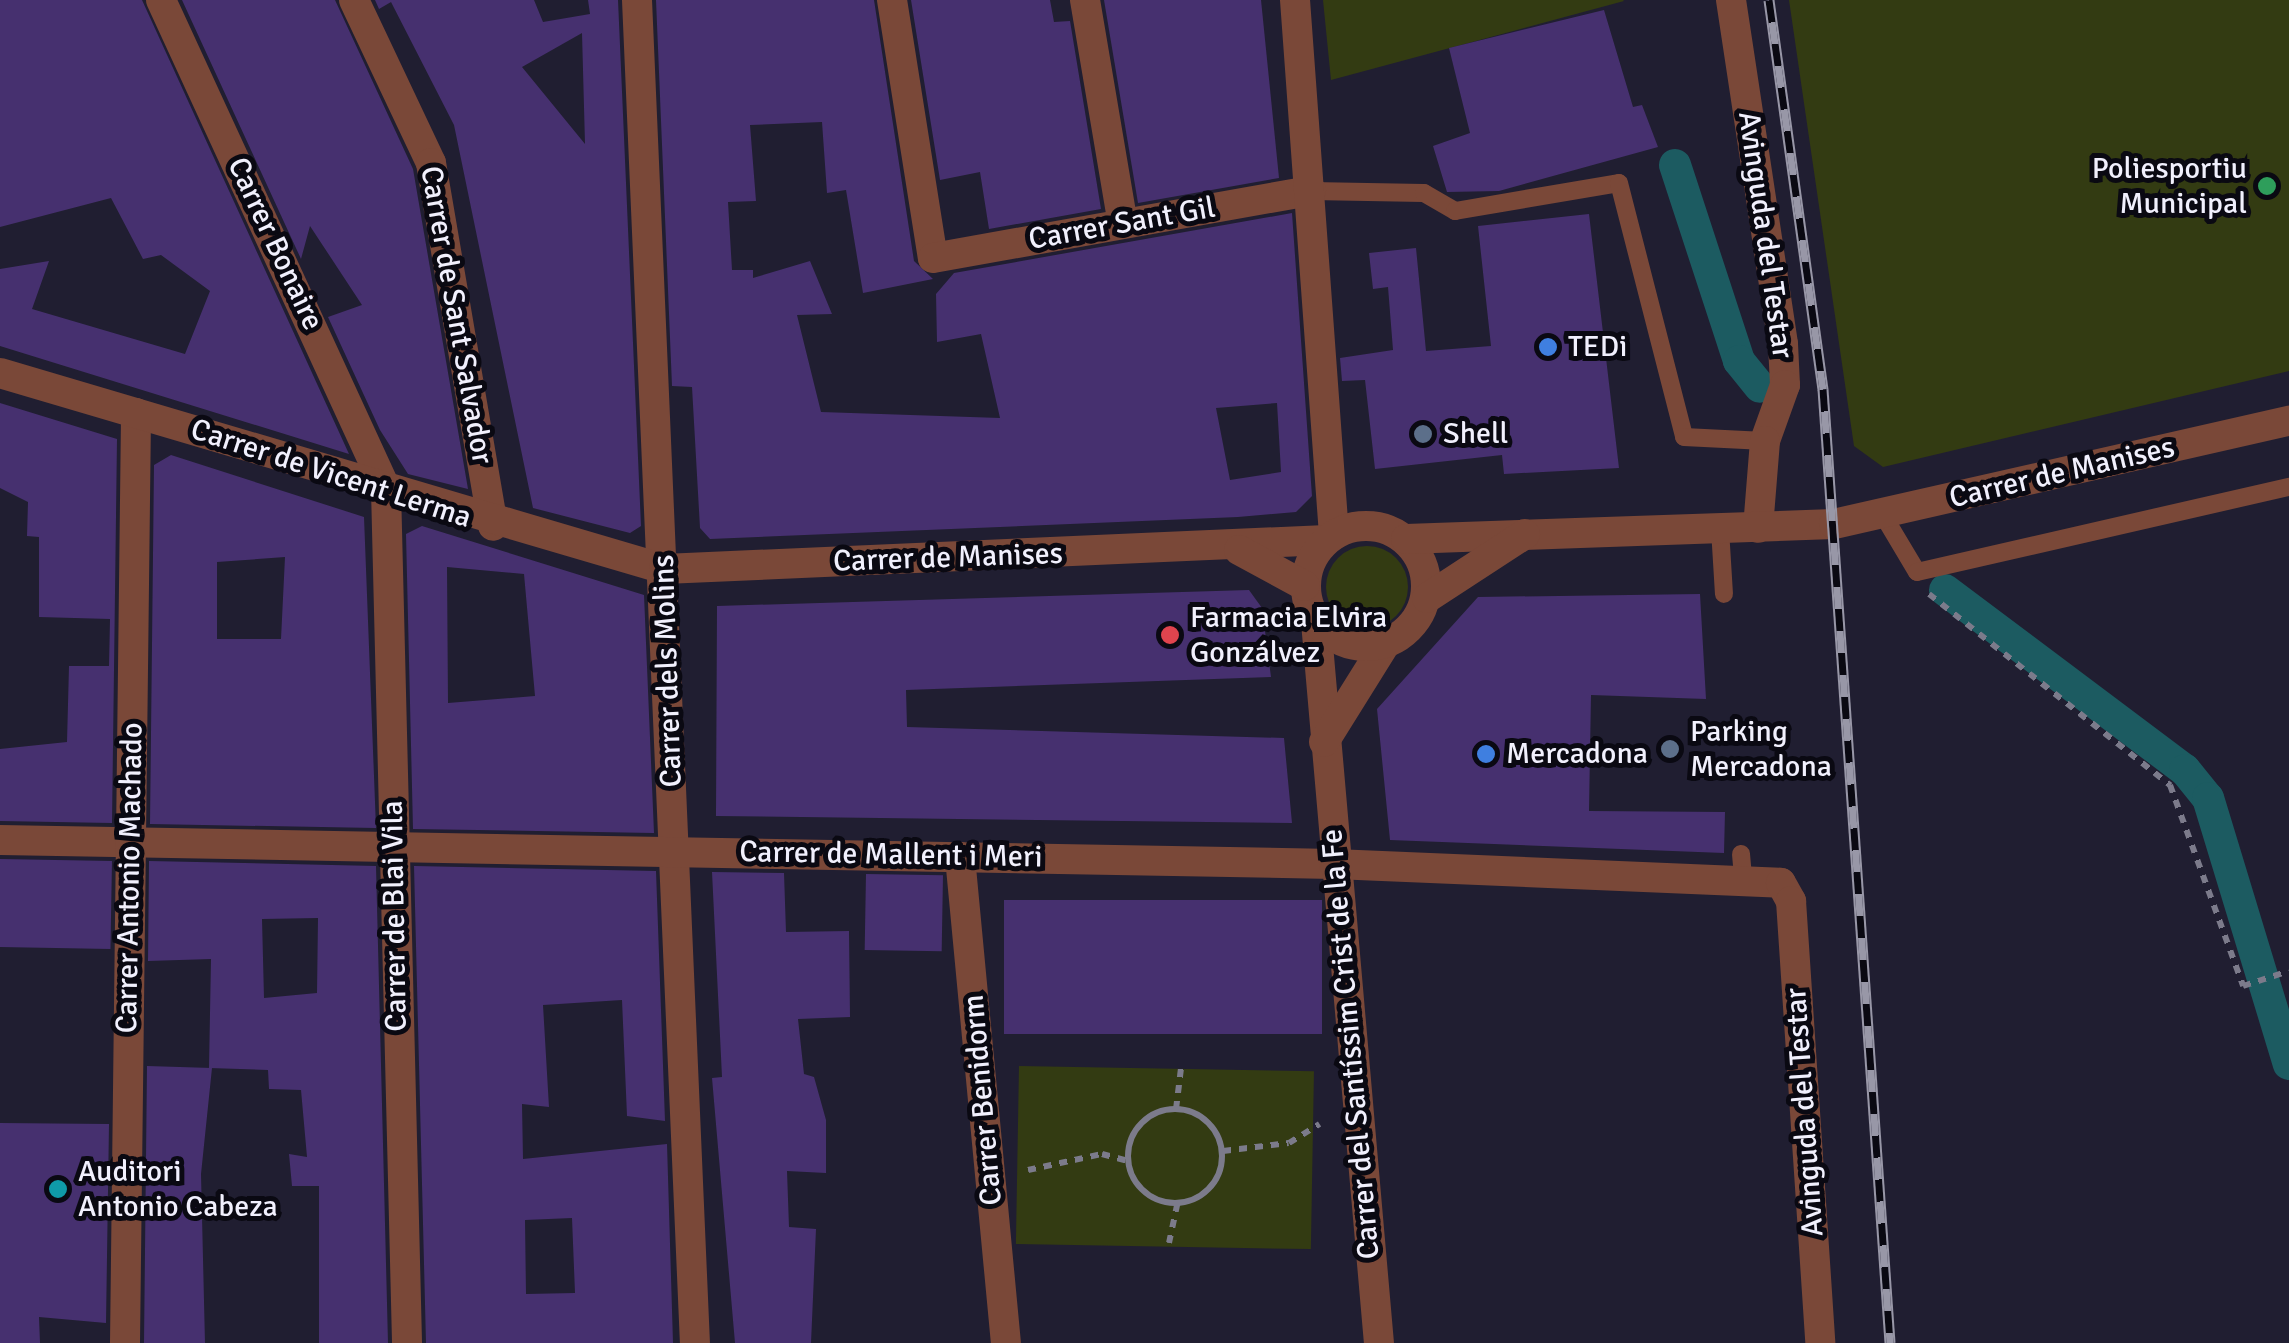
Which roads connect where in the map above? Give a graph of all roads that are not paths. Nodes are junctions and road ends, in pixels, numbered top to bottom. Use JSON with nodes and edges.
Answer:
{"nodes":[{"id":1,"x":161,"y":0,"type":"edge"},
{"id":2,"x":354,"y":0,"type":"edge"},
{"id":3,"x":637,"y":0,"type":"edge"},
{"id":4,"x":892,"y":0,"type":"edge"},
{"id":5,"x":1084,"y":0,"type":"edge"},
{"id":6,"x":1295,"y":0,"type":"edge"},
{"id":7,"x":1732,"y":0,"type":"edge"},
{"id":8,"x":1312,"y":191,"type":"junction"},
{"id":9,"x":1123,"y":224,"type":"junction"},
{"id":10,"x":0,"y":372,"type":"edge"},
{"id":11,"x":136,"y":412,"type":"junction"},
{"id":12,"x":2289,"y":421,"type":"edge"},
{"id":13,"x":1765,"y":441,"type":"junction"},
{"id":14,"x":2289,"y":487,"type":"edge"},
{"id":15,"x":386,"y":489,"type":"junction"},
{"id":16,"x":1883,"y":514,"type":"junction"},
{"id":17,"x":493,"y":526,"type":"junction"},
{"id":18,"x":1758,"y":528,"type":"junction"},
{"id":19,"x":1720,"y":529,"type":"junction"},
{"id":20,"x":1528,"y":532,"type":"junction"},
{"id":21,"x":1330,"y":537,"type":"junction"},
{"id":22,"x":1406,"y":540,"type":"junction"},
{"id":23,"x":1232,"y":546,"type":"junction"},
{"id":24,"x":664,"y":569,"type":"junction"},
{"id":25,"x":1305,"y":586,"type":"junction"},
{"id":26,"x":1724,"y":594,"type":"dead end"},
{"id":27,"x":1427,"y":598,"type":"junction"},
{"id":28,"x":1316,"y":622,"type":"junction"},
{"id":29,"x":1384,"y":646,"type":"junction"},
{"id":30,"x":1322,"y":745,"type":"junction"},
{"id":31,"x":0,"y":840,"type":"edge"},
{"id":32,"x":130,"y":842,"type":"junction"},
{"id":33,"x":394,"y":849,"type":"junction"},
{"id":34,"x":675,"y":850,"type":"junction"},
{"id":35,"x":960,"y":858,"type":"junction"},
{"id":36,"x":1334,"y":864,"type":"junction"},
{"id":37,"x":1781,"y":883,"type":"joint"},
{"id":38,"x":125,"y":1343,"type":"edge"},
{"id":39,"x":407,"y":1343,"type":"edge"},
{"id":40,"x":695,"y":1343,"type":"edge"},
{"id":41,"x":1006,"y":1343,"type":"edge"},
{"id":42,"x":1378,"y":1343,"type":"edge"},
{"id":43,"x":1820,"y":1343,"type":"edge"}],
"edges":[{"from":1,"to":15,"type":"street","name":"Carrer Bonaire"},
{"from":2,"to":17,"type":"street","name":"Carrer de Sant Salvador"},
{"from":3,"to":24,"type":"street","name":"Carrer dels Molins"},
{"from":4,"to":9,"type":"street","name":"Carrer Sant Gil"},
{"from":5,"to":9,"type":"street"},
{"from":6,"to":8,"type":"street"},
{"from":7,"to":13,"type":"street","name":"Avinguda del Testar"},
{"from":8,"to":9,"type":"street","name":"Carrer Sant Gil"},
{"from":8,"to":13,"type":"lane"},
{"from":8,"to":21,"type":"street"},
{"from":10,"to":11,"type":"street","name":"Carrer de Vicent Lerma"},
{"from":11,"to":15,"type":"street","name":"Carrer de Vicent Lerma"},
{"from":11,"to":32,"type":"street","name":"Carrer Antonio Machado"},
{"from":12,"to":16,"type":"street","name":"Carrer de Manises"},
{"from":13,"to":18,"type":"street","name":"Avinguda del Testar"},
{"from":14,"to":16,"type":"lane"},
{"from":15,"to":17,"type":"street","name":"Carrer de Vicent Lerma"},
{"from":15,"to":33,"type":"street","name":"Carrer de Blai Vila"},
{"from":16,"to":18,"type":"street","name":"Carrer de Manises"},
{"from":17,"to":24,"type":"street","name":"Carrer de Vicent Lerma"},
{"from":18,"to":19,"type":"street","name":"Carrer de Manises"},
{"from":19,"to":20,"type":"street","name":"Carrer de Manises"},
{"from":19,"to":26,"type":"lane"},
{"from":20,"to":22,"type":"street","name":"Carrer de Manises"},
{"from":20,"to":27,"type":"street"},
{"from":21,"to":22,"type":"street"},
{"from":21,"to":23,"type":"street","name":"Carrer de Manises"},
{"from":21,"to":25,"type":"street"},
{"from":22,"to":27,"type":"street"},
{"from":23,"to":24,"type":"street","name":"Carrer de Manises"},
{"from":23,"to":25,"type":"street"},
{"from":24,"to":34,"type":"street","name":"Carrer dels Molins"},
{"from":25,"to":28,"type":"street"},
{"from":27,"to":29,"type":"street"},
{"from":28,"to":29,"type":"street"},
{"from":28,"to":30,"type":"street","name":"Carrer del Santíssim Crist de la Fe"},
{"from":29,"to":30,"type":"street"},
{"from":30,"to":36,"type":"street","name":"Carrer del Santíssim Crist de la Fe"},
{"from":31,"to":32,"type":"street","name":"Carrer de Mallent i Meri"},
{"from":32,"to":33,"type":"street","name":"Carrer de Mallent i Meri"},
{"from":32,"to":38,"type":"street","name":"Carrer Antonio Machado"},
{"from":33,"to":34,"type":"street","name":"Carrer de Mallent i Meri"},
{"from":33,"to":39,"type":"street","name":"Carrer de Blai Vila"},
{"from":34,"to":35,"type":"street","name":"Carrer de Mallent i Meri"},
{"from":34,"to":40,"type":"street","name":"Carrer dels Molins"},
{"from":35,"to":36,"type":"street","name":"Carrer de Mallent i Meri"},
{"from":35,"to":41,"type":"street","name":"Carrer Benidorm"},
{"from":36,"to":37,"type":"street","name":"Carrer de Mallent i Meri"},
{"from":36,"to":42,"type":"street","name":"Carrer del Santíssim Crist de la Fe"},
{"from":37,"to":43,"type":"street","name":"Avinguda del Testar"}]}
